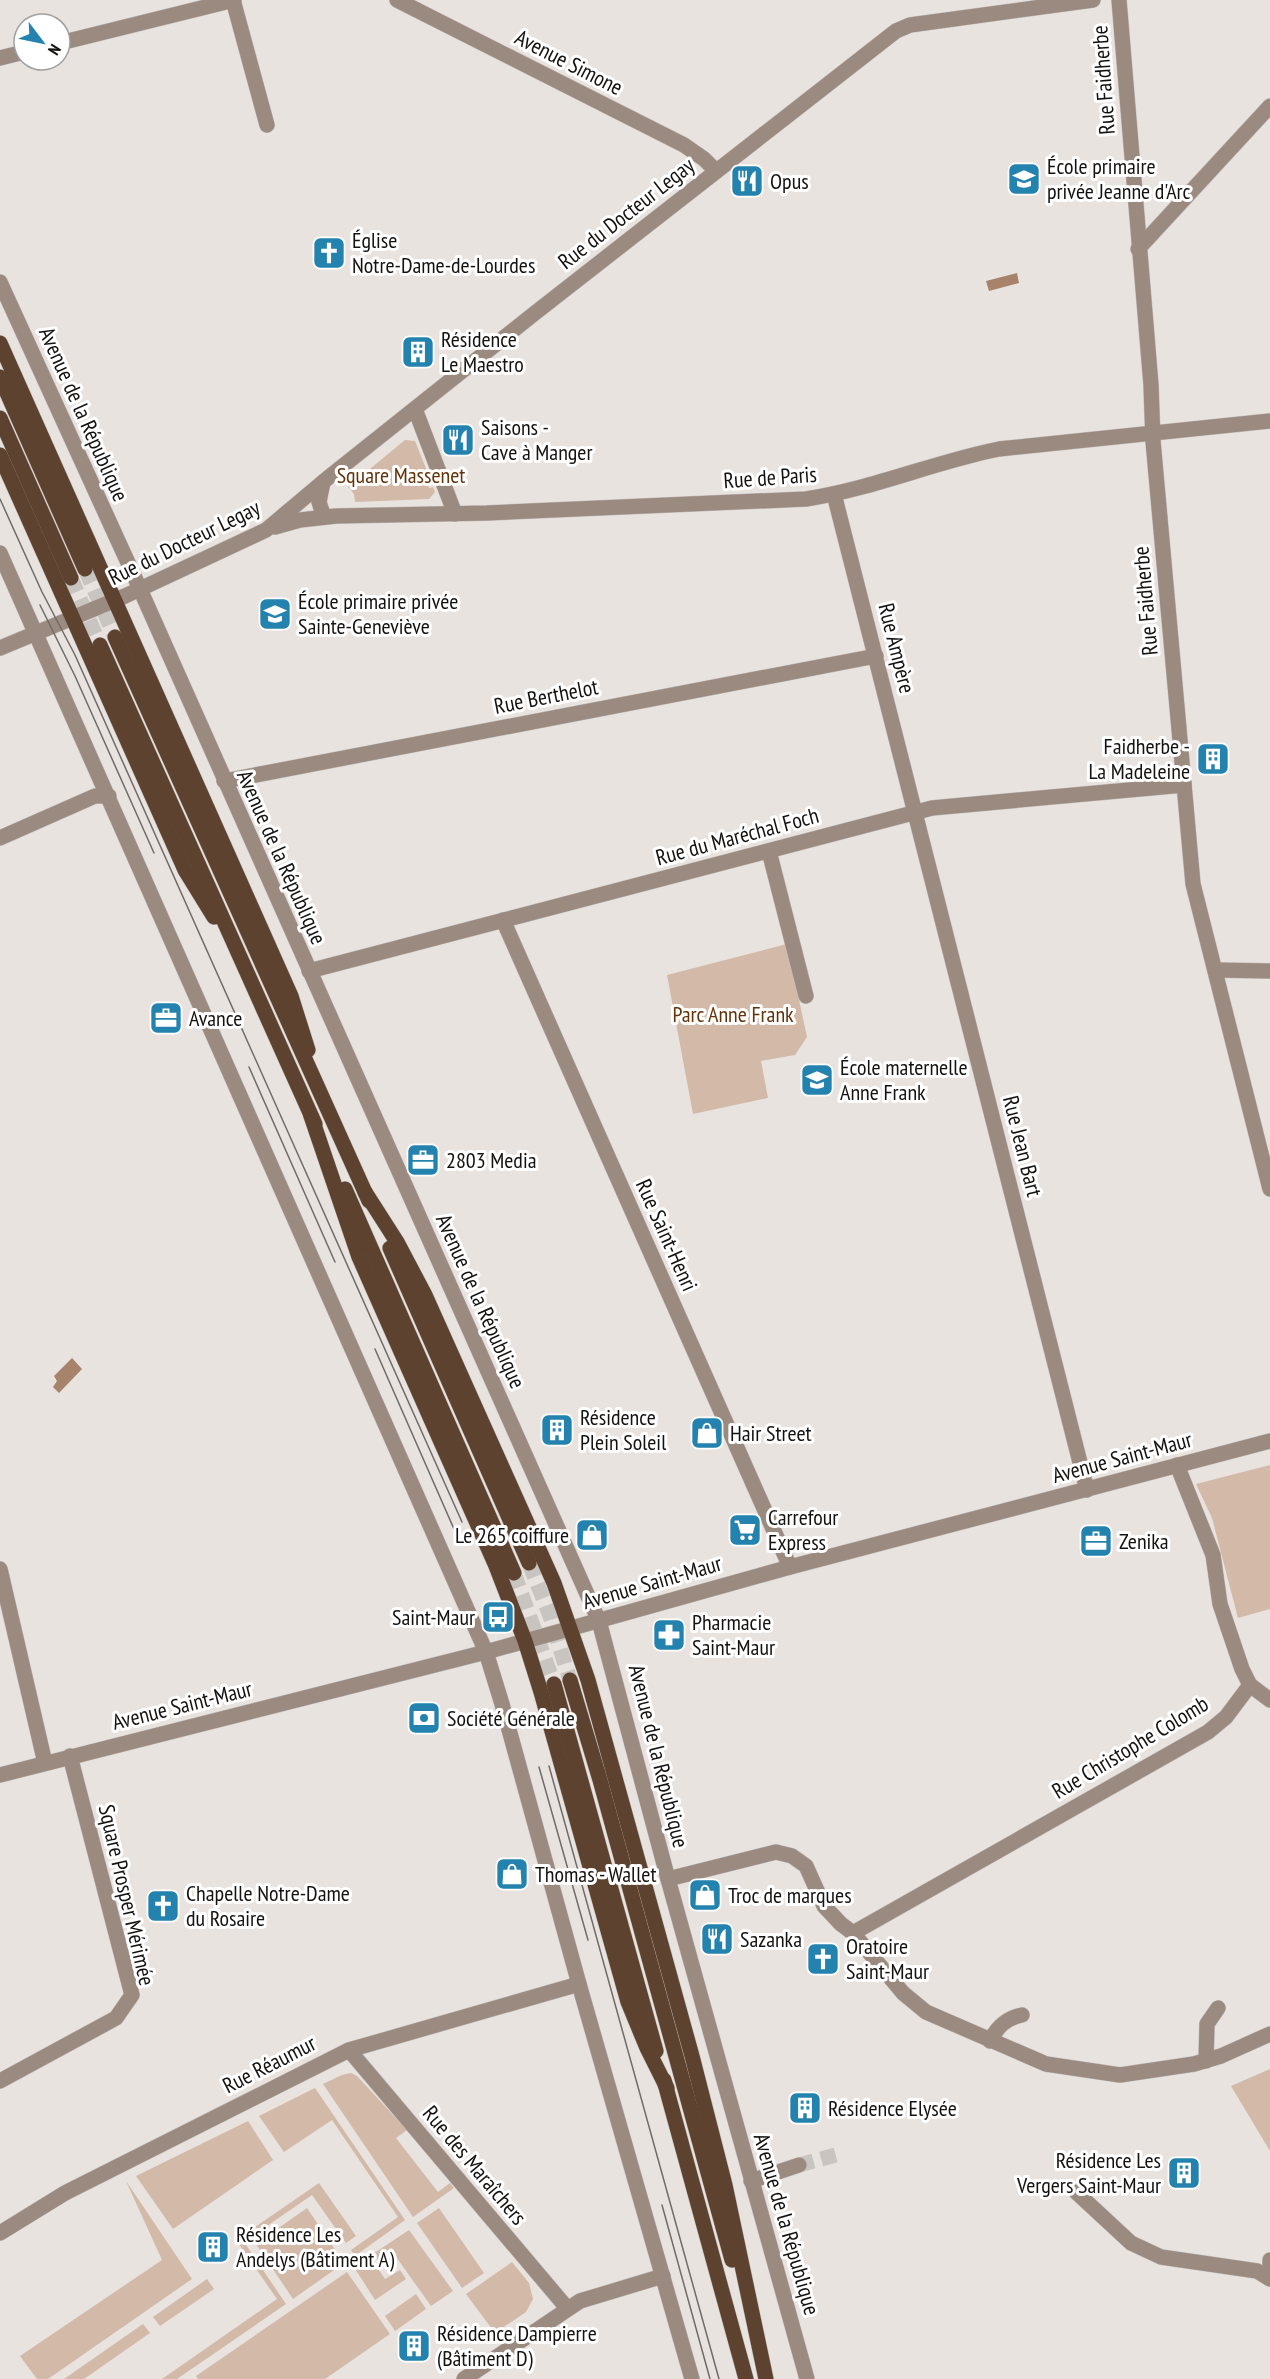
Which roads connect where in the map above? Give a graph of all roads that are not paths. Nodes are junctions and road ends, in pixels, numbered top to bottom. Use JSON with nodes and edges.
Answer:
{"nodes":[{"id":1,"x":234,"y":0,"type":"edge"},
{"id":2,"x":397,"y":0,"type":"edge"},
{"id":3,"x":1093,"y":0,"type":"edge"},
{"id":4,"x":1119,"y":0,"type":"edge"},
{"id":5,"x":201,"y":4,"type":"edge"},
{"id":6,"x":72,"y":40,"type":"edge"},
{"id":7,"x":1270,"y":106,"type":"edge"},
{"id":8,"x":267,"y":125,"type":"dead end"},
{"id":9,"x":716,"y":171,"type":"junction"},
{"id":10,"x":1138,"y":249,"type":"junction"},
{"id":11,"x":0,"y":282,"type":"edge"},
{"id":12,"x":0,"y":343,"type":"edge"},
{"id":13,"x":0,"y":377,"type":"edge"},
{"id":14,"x":415,"y":409,"type":"junction"},
{"id":15,"x":0,"y":418,"type":"edge"},
{"id":16,"x":1270,"y":421,"type":"edge"},
{"id":17,"x":1153,"y":434,"type":"junction"},
{"id":18,"x":0,"y":455,"type":"edge"},
{"id":19,"x":323,"y":482,"type":"junction"},
{"id":20,"x":834,"y":494,"type":"junction"},
{"id":21,"x":455,"y":514,"type":"junction"},
{"id":22,"x":324,"y":517,"type":"junction"},
{"id":23,"x":267,"y":530,"type":"junction"},
{"id":24,"x":0,"y":553,"type":"edge"},
{"id":25,"x":85,"y":569,"type":"tunnel mouth"},
{"id":26,"x":71,"y":578,"type":"tunnel mouth"},
{"id":27,"x":140,"y":589,"type":"junction"},
{"id":28,"x":115,"y":600,"type":"junction"},
{"id":29,"x":72,"y":619,"type":"junction"},
{"id":30,"x":35,"y":633,"type":"junction"},
{"id":31,"x":115,"y":637,"type":"tunnel mouth"},
{"id":32,"x":100,"y":645,"type":"tunnel mouth"},
{"id":33,"x":0,"y":648,"type":"edge"},
{"id":34,"x":876,"y":657,"type":"junction"},
{"id":35,"x":224,"y":781,"type":"junction"},
{"id":36,"x":1184,"y":785,"type":"junction"},
{"id":37,"x":109,"y":796,"type":"junction"},
{"id":38,"x":915,"y":813,"type":"junction"},
{"id":39,"x":0,"y":838,"type":"edge"},
{"id":40,"x":769,"y":851,"type":"junction"},
{"id":41,"x":503,"y":920,"type":"junction"},
{"id":42,"x":231,"y":940,"type":"junction"},
{"id":43,"x":1215,"y":970,"type":"junction"},
{"id":44,"x":309,"y":971,"type":"junction"},
{"id":45,"x":1270,"y":971,"type":"edge"},
{"id":46,"x":806,"y":996,"type":"dead end"},
{"id":47,"x":317,"y":1088,"type":"junction"},
{"id":48,"x":311,"y":1116,"type":"junction"},
{"id":49,"x":1270,"y":1189,"type":"edge"},
{"id":50,"x":365,"y":1192,"type":"junction"},
{"id":51,"x":1270,"y":1441,"type":"edge"},
{"id":52,"x":1177,"y":1465,"type":"junction"},
{"id":53,"x":1087,"y":1490,"type":"junction"},
{"id":54,"x":529,"y":1563,"type":"tunnel mouth"},
{"id":55,"x":790,"y":1567,"type":"junction"},
{"id":56,"x":0,"y":1569,"type":"edge"},
{"id":57,"x":514,"y":1573,"type":"tunnel mouth"},
{"id":58,"x":599,"y":1622,"type":"junction"},
{"id":59,"x":571,"y":1628,"type":"junction"},
{"id":60,"x":525,"y":1641,"type":"junction"},
{"id":61,"x":486,"y":1652,"type":"junction"},
{"id":62,"x":570,"y":1680,"type":"tunnel mouth"},
{"id":63,"x":554,"y":1684,"type":"tunnel mouth"},
{"id":64,"x":1250,"y":1685,"type":"junction"},
{"id":65,"x":1270,"y":1700,"type":"edge"},
{"id":66,"x":70,"y":1756,"type":"junction"},
{"id":67,"x":45,"y":1763,"type":"junction"},
{"id":68,"x":0,"y":1775,"type":"edge"},
{"id":69,"x":668,"y":1879,"type":"junction"},
{"id":70,"x":852,"y":1933,"type":"junction"},
{"id":71,"x":579,"y":1984,"type":"junction"},
{"id":72,"x":1218,"y":2008,"type":"dead end"},
{"id":73,"x":1022,"y":2015,"type":"dead end"},
{"id":74,"x":1270,"y":2034,"type":"edge"},
{"id":75,"x":990,"y":2041,"type":"junction"},
{"id":76,"x":348,"y":2050,"type":"junction"},
{"id":77,"x":1206,"y":2061,"type":"junction"},
{"id":78,"x":0,"y":2081,"type":"edge"},
{"id":79,"x":667,"y":2088,"type":"junction"},
{"id":80,"x":799,"y":2164,"type":"tunnel mouth"},
{"id":81,"x":751,"y":2181,"type":"junction"},
{"id":82,"x":1077,"y":2192,"type":"dead end"},
{"id":83,"x":0,"y":2233,"type":"edge"},
{"id":84,"x":1270,"y":2260,"type":"edge"},
{"id":85,"x":1270,"y":2274,"type":"edge"},
{"id":86,"x":663,"y":2276,"type":"junction"},
{"id":87,"x":1270,"y":2279,"type":"edge"},
{"id":88,"x":567,"y":2308,"type":"junction"},
{"id":89,"x":464,"y":2379,"type":"edge"},
{"id":90,"x":692,"y":2379,"type":"edge"},
{"id":91,"x":746,"y":2379,"type":"edge"},
{"id":92,"x":765,"y":2379,"type":"edge"},
{"id":93,"x":807,"y":2379,"type":"edge"}],
"edges":[{"from":1,"to":5,"type":"street"},
{"from":1,"to":8,"type":"street"},
{"from":2,"to":9,"type":"street","name":"Avenue Simone"},
{"from":3,"to":9,"type":"street","name":"Rue du Docteur Legay"},
{"from":4,"to":10,"type":"street","name":"Rue Faidherbe"},
{"from":5,"to":6,"type":"street"},
{"from":7,"to":10,"type":"street"},
{"from":9,"to":14,"type":"street","name":"Rue du Docteur Legay"},
{"from":10,"to":17,"type":"street","name":"Rue Faidherbe"},
{"from":11,"to":27,"type":"street","name":"Avenue de la République"},
{"from":12,"to":28,"type":"main road"},
{"from":13,"to":25,"type":"main road"},
{"from":14,"to":19,"type":"street","name":"Rue du Docteur Legay"},
{"from":14,"to":21,"type":"street"},
{"from":15,"to":26,"type":"main road"},
{"from":16,"to":17,"type":"street","name":"Rue de Paris"},
{"from":17,"to":20,"type":"street","name":"Rue de Paris"},
{"from":17,"to":36,"type":"street","name":"Rue Faidherbe"},
{"from":18,"to":29,"type":"main road"},
{"from":19,"to":22,"type":"street"},
{"from":19,"to":23,"type":"street","name":"Rue du Docteur Legay"},
{"from":20,"to":21,"type":"street","name":"Rue de Paris"},
{"from":20,"to":34,"type":"street","name":"Rue Ampère"},
{"from":21,"to":22,"type":"street","name":"Rue de Paris"},
{"from":22,"to":23,"type":"street","name":"Rue de Paris"},
{"from":23,"to":27,"type":"street","name":"Rue du Docteur Legay"},
{"from":24,"to":30,"type":"street"},
{"from":27,"to":28,"type":"street","name":"Rue du Docteur Legay"},
{"from":27,"to":35,"type":"street","name":"Avenue de la République"},
{"from":28,"to":29,"type":"street","name":"Rue du Docteur Legay"},
{"from":28,"to":47,"type":"main road"},
{"from":29,"to":30,"type":"street","name":"Rue du Docteur Legay"},
{"from":29,"to":42,"type":"main road"},
{"from":30,"to":33,"type":"street","name":"Rue du Docteur Legay"},
{"from":30,"to":37,"type":"street"},
{"from":31,"to":47,"type":"main road"},
{"from":32,"to":42,"type":"main road"},
{"from":34,"to":35,"type":"street","name":"Rue Berthelot"},
{"from":34,"to":38,"type":"street","name":"Rue Ampère"},
{"from":35,"to":44,"type":"street","name":"Avenue de la République"},
{"from":36,"to":38,"type":"street","name":"Rue du Maréchal Foch"},
{"from":36,"to":43,"type":"street","name":"Rue Faidherbe"},
{"from":37,"to":39,"type":"street"},
{"from":37,"to":61,"type":"street"},
{"from":38,"to":40,"type":"street","name":"Rue du Maréchal Foch"},
{"from":38,"to":53,"type":"street","name":"Rue Jean Bart"},
{"from":40,"to":41,"type":"street","name":"Rue du Maréchal Foch"},
{"from":40,"to":46,"type":"street"},
{"from":41,"to":44,"type":"street","name":"Rue du Maréchal Foch"},
{"from":41,"to":55,"type":"street","name":"Rue Saint-Henri"},
{"from":42,"to":48,"type":"main road"},
{"from":43,"to":45,"type":"street"},
{"from":43,"to":49,"type":"street","name":"Rue Faidherbe"},
{"from":44,"to":58,"type":"street","name":"Avenue de la République"},
{"from":47,"to":50,"type":"main road"},
{"from":48,"to":57,"type":"main road"},
{"from":48,"to":60,"type":"main road"},
{"from":50,"to":54,"type":"main road"},
{"from":50,"to":59,"type":"main road"},
{"from":51,"to":52,"type":"street","name":"Avenue Saint-Maur"},
{"from":52,"to":53,"type":"street","name":"Avenue Saint-Maur"},
{"from":52,"to":64,"type":"street"},
{"from":53,"to":55,"type":"street","name":"Avenue Saint-Maur"},
{"from":55,"to":58,"type":"street","name":"Avenue Saint-Maur"},
{"from":56,"to":67,"type":"street"},
{"from":58,"to":59,"type":"street","name":"Avenue Saint-Maur"},
{"from":58,"to":69,"type":"street","name":"Avenue de la République"},
{"from":59,"to":60,"type":"street","name":"Avenue Saint-Maur"},
{"from":59,"to":92,"type":"main road"},
{"from":60,"to":61,"type":"street","name":"Avenue Saint-Maur"},
{"from":60,"to":79,"type":"main road"},
{"from":61,"to":66,"type":"street","name":"Avenue Saint-Maur"},
{"from":61,"to":71,"type":"street"},
{"from":62,"to":92,"type":"main road"},
{"from":63,"to":79,"type":"main road"},
{"from":64,"to":65,"type":"street"},
{"from":64,"to":70,"type":"street","name":"Rue Christophe Colomb"},
{"from":66,"to":67,"type":"street","name":"Avenue Saint-Maur"},
{"from":66,"to":78,"type":"street","name":"Square Prosper Mérimée"},
{"from":67,"to":68,"type":"street","name":"Avenue Saint-Maur"},
{"from":69,"to":70,"type":"street"},
{"from":69,"to":81,"type":"street","name":"Avenue de la République"},
{"from":70,"to":75,"type":"street"},
{"from":71,"to":76,"type":"street","name":"Rue Réaumur"},
{"from":71,"to":86,"type":"street"},
{"from":72,"to":77,"type":"street"},
{"from":73,"to":75,"type":"street"},
{"from":74,"to":77,"type":"street"},
{"from":75,"to":77,"type":"street"},
{"from":76,"to":83,"type":"street","name":"Rue Réaumur"},
{"from":76,"to":88,"type":"street","name":"Rue des Maraîchers"},
{"from":79,"to":91,"type":"main road"},
{"from":80,"to":81,"type":"street"},
{"from":81,"to":93,"type":"street","name":"Avenue de la République"},
{"from":82,"to":87,"type":"street"},
{"from":84,"to":85,"type":"street"},
{"from":86,"to":88,"type":"street"},
{"from":86,"to":90,"type":"street"},
{"from":88,"to":89,"type":"street"}]}
